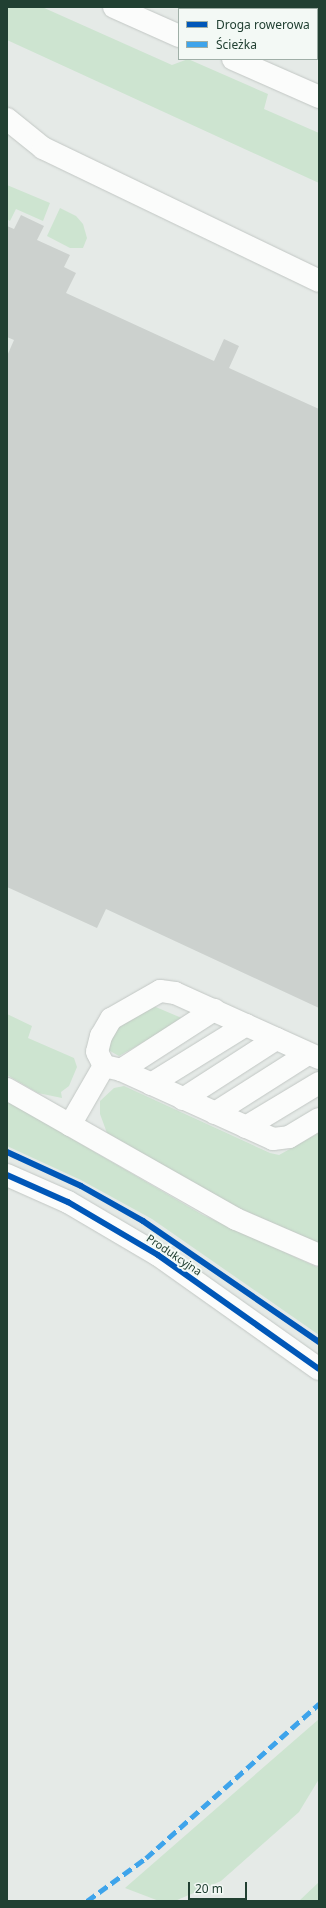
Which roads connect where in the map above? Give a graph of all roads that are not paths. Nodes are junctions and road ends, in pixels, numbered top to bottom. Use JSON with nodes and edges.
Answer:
{"nodes":[{"id":1,"x":114,"y":7,"type":"edge"},
{"id":2,"x":178,"y":36,"type":"edge"},
{"id":3,"x":240,"y":61,"type":"edge"},
{"id":4,"x":319,"y":97,"type":"edge"},
{"id":5,"x":7,"y":120,"type":"edge"},
{"id":6,"x":319,"y":280,"type":"edge"},
{"id":7,"x":214,"y":1010,"type":"junction"},
{"id":8,"x":246,"y":1025,"type":"junction"},
{"id":9,"x":276,"y":1039,"type":"junction"},
{"id":10,"x":314,"y":1056,"type":"edge"},
{"id":11,"x":112,"y":1068,"type":"junction"},
{"id":12,"x":319,"y":1083,"type":"edge"},
{"id":13,"x":151,"y":1084,"type":"junction"},
{"id":14,"x":7,"y":1089,"type":"edge"},
{"id":15,"x":183,"y":1098,"type":"junction"},
{"id":16,"x":215,"y":1113,"type":"junction"},
{"id":17,"x":319,"y":1119,"type":"edge"},
{"id":18,"x":70,"y":1125,"type":"junction"},
{"id":19,"x":246,"y":1127,"type":"junction"},
{"id":20,"x":7,"y":1175,"type":"edge"},
{"id":21,"x":319,"y":1255,"type":"edge"},
{"id":22,"x":319,"y":1369,"type":"edge"}],
"edges":[{"from":1,"to":2,"type":"street"},
{"from":3,"to":4,"type":"street"},
{"from":5,"to":6,"type":"street"},
{"from":7,"to":8,"type":"street"},
{"from":7,"to":11,"type":"street"},
{"from":7,"to":11,"type":"street"},
{"from":8,"to":9,"type":"street"},
{"from":8,"to":13,"type":"street"},
{"from":9,"to":10,"type":"street"},
{"from":9,"to":15,"type":"street"},
{"from":10,"to":16,"type":"street"},
{"from":11,"to":13,"type":"street"},
{"from":11,"to":18,"type":"street"},
{"from":12,"to":19,"type":"street"},
{"from":13,"to":15,"type":"street"},
{"from":14,"to":18,"type":"street"},
{"from":15,"to":16,"type":"street"},
{"from":16,"to":19,"type":"street"},
{"from":17,"to":19,"type":"street"},
{"from":18,"to":21,"type":"street"},
{"from":20,"to":22,"type":"street","name":"Produkcyjna"}]}
